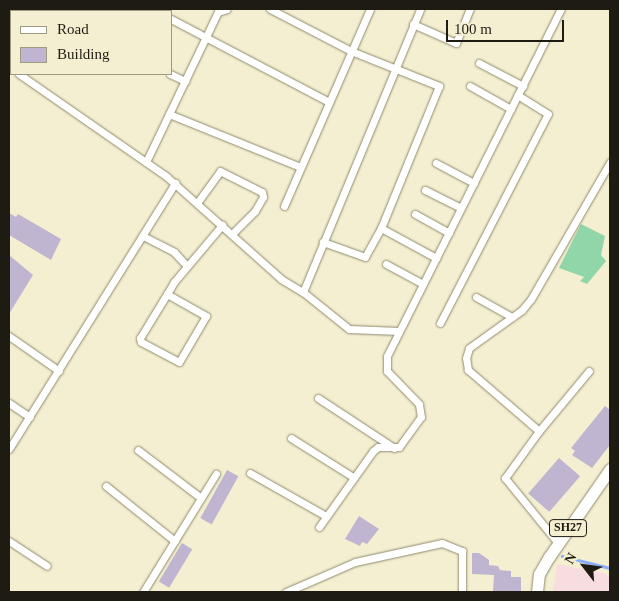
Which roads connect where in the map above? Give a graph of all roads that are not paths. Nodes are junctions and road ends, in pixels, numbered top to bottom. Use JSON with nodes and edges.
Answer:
{"nodes":[{"id":1,"x":227,"y":9,"type":"edge"},
{"id":2,"x":270,"y":9,"type":"edge"},
{"id":3,"x":370,"y":9,"type":"edge"},
{"id":4,"x":420,"y":9,"type":"edge"},
{"id":5,"x":470,"y":9,"type":"edge"},
{"id":6,"x":561,"y":9,"type":"edge"},
{"id":7,"x":218,"y":11,"type":"edge"},
{"id":8,"x":172,"y":20,"type":"edge"},
{"id":9,"x":413,"y":24,"type":"junction"},
{"id":10,"x":206,"y":37,"type":"junction"},
{"id":11,"x":352,"y":51,"type":"junction"},
{"id":12,"x":479,"y":63,"type":"dead end"},
{"id":13,"x":395,"y":69,"type":"junction"},
{"id":14,"x":20,"y":75,"type":"edge"},
{"id":15,"x":172,"y":75,"type":"edge"},
{"id":16,"x":185,"y":82,"type":"junction"},
{"id":17,"x":470,"y":86,"type":"dead end"},
{"id":18,"x":523,"y":86,"type":"junction"},
{"id":19,"x":518,"y":95,"type":"junction"},
{"id":20,"x":329,"y":102,"type":"junction"},
{"id":21,"x":511,"y":109,"type":"junction"},
{"id":22,"x":169,"y":114,"type":"junction"},
{"id":23,"x":146,"y":162,"type":"junction"},
{"id":24,"x":610,"y":162,"type":"edge"},
{"id":25,"x":436,"y":163,"type":"dead end"},
{"id":26,"x":300,"y":167,"type":"junction"},
{"id":27,"x":608,"y":172,"type":"edge"},
{"id":28,"x":175,"y":183,"type":"junction"},
{"id":29,"x":474,"y":183,"type":"junction"},
{"id":30,"x":425,"y":190,"type":"dead end"},
{"id":31,"x":197,"y":203,"type":"junction"},
{"id":32,"x":284,"y":206,"type":"dead end"},
{"id":33,"x":461,"y":208,"type":"junction"},
{"id":34,"x":415,"y":214,"type":"dead end"},
{"id":35,"x":222,"y":225,"type":"junction"},
{"id":36,"x":381,"y":228,"type":"junction"},
{"id":37,"x":449,"y":233,"type":"junction"},
{"id":38,"x":232,"y":234,"type":"junction"},
{"id":39,"x":143,"y":236,"type":"junction"},
{"id":40,"x":323,"y":242,"type":"junction"},
{"id":41,"x":436,"y":258,"type":"junction"},
{"id":42,"x":386,"y":264,"type":"dead end"},
{"id":43,"x":187,"y":266,"type":"junction"},
{"id":44,"x":423,"y":284,"type":"junction"},
{"id":45,"x":303,"y":292,"type":"junction"},
{"id":46,"x":167,"y":294,"type":"junction"},
{"id":47,"x":476,"y":297,"type":"dead end"},
{"id":48,"x":512,"y":317,"type":"junction"},
{"id":49,"x":440,"y":323,"type":"dead end"},
{"id":50,"x":399,"y":331,"type":"junction"},
{"id":51,"x":9,"y":336,"type":"edge"},
{"id":52,"x":60,"y":371,"type":"junction"},
{"id":53,"x":590,"y":371,"type":"dead end"},
{"id":54,"x":318,"y":398,"type":"dead end"},
{"id":55,"x":9,"y":403,"type":"edge"},
{"id":56,"x":30,"y":417,"type":"junction"},
{"id":57,"x":539,"y":431,"type":"junction"},
{"id":58,"x":291,"y":438,"type":"dead end"},
{"id":59,"x":394,"y":448,"type":"junction"},
{"id":60,"x":9,"y":449,"type":"edge"},
{"id":61,"x":138,"y":450,"type":"dead end"},
{"id":62,"x":610,"y":469,"type":"edge"},
{"id":63,"x":250,"y":473,"type":"dead end"},
{"id":64,"x":216,"y":474,"type":"dead end"},
{"id":65,"x":353,"y":478,"type":"junction"},
{"id":66,"x":106,"y":486,"type":"dead end"},
{"id":67,"x":201,"y":498,"type":"junction"},
{"id":68,"x":326,"y":516,"type":"junction"},
{"id":69,"x":319,"y":527,"type":"dead end"},
{"id":70,"x":9,"y":541,"type":"edge"},
{"id":71,"x":175,"y":541,"type":"junction"},
{"id":72,"x":558,"y":543,"type":"junction"},
{"id":73,"x":47,"y":566,"type":"dead end"},
{"id":74,"x":143,"y":592,"type":"edge"},
{"id":75,"x":286,"y":592,"type":"edge"},
{"id":76,"x":462,"y":592,"type":"edge"},
{"id":77,"x":537,"y":592,"type":"edge"}],
"edges":[{"from":1,"to":7,"type":"street"},
{"from":2,"to":11,"type":"street"},
{"from":3,"to":11,"type":"street"},
{"from":4,"to":9,"type":"street"},
{"from":5,"to":9,"type":"street"},
{"from":6,"to":18,"type":"street"},
{"from":7,"to":10,"type":"street"},
{"from":8,"to":10,"type":"street"},
{"from":9,"to":13,"type":"street"},
{"from":10,"to":16,"type":"street"},
{"from":10,"to":20,"type":"street"},
{"from":11,"to":13,"type":"street"},
{"from":11,"to":20,"type":"street"},
{"from":12,"to":18,"type":"street"},
{"from":13,"to":36,"type":"street"},
{"from":13,"to":40,"type":"street"},
{"from":14,"to":23,"type":"street"},
{"from":15,"to":16,"type":"street"},
{"from":16,"to":22,"type":"street"},
{"from":17,"to":21,"type":"street"},
{"from":18,"to":19,"type":"street"},
{"from":19,"to":21,"type":"street"},
{"from":19,"to":49,"type":"street"},
{"from":20,"to":26,"type":"street"},
{"from":21,"to":29,"type":"street"},
{"from":22,"to":23,"type":"street"},
{"from":22,"to":26,"type":"street"},
{"from":23,"to":28,"type":"street"},
{"from":24,"to":27,"type":"street"},
{"from":25,"to":29,"type":"street"},
{"from":26,"to":32,"type":"street"},
{"from":27,"to":48,"type":"street"},
{"from":28,"to":31,"type":"street"},
{"from":28,"to":39,"type":"street"},
{"from":29,"to":33,"type":"street"},
{"from":30,"to":33,"type":"street"},
{"from":31,"to":35,"type":"street"},
{"from":31,"to":38,"type":"street"},
{"from":33,"to":37,"type":"street"},
{"from":34,"to":37,"type":"street"},
{"from":35,"to":38,"type":"street"},
{"from":35,"to":43,"type":"street"},
{"from":36,"to":40,"type":"street"},
{"from":36,"to":41,"type":"street"},
{"from":37,"to":41,"type":"street"},
{"from":38,"to":45,"type":"street"},
{"from":39,"to":43,"type":"street"},
{"from":39,"to":52,"type":"street"},
{"from":40,"to":45,"type":"street"},
{"from":41,"to":44,"type":"street"},
{"from":42,"to":44,"type":"street"},
{"from":43,"to":46,"type":"street"},
{"from":44,"to":50,"type":"street"},
{"from":45,"to":50,"type":"street"},
{"from":46,"to":46,"type":"street"},
{"from":47,"to":48,"type":"street"},
{"from":48,"to":57,"type":"street"},
{"from":50,"to":59,"type":"street"},
{"from":51,"to":52,"type":"street"},
{"from":52,"to":56,"type":"street"},
{"from":53,"to":57,"type":"street"},
{"from":54,"to":59,"type":"street"},
{"from":55,"to":56,"type":"street"},
{"from":56,"to":60,"type":"street"},
{"from":57,"to":72,"type":"street"},
{"from":58,"to":65,"type":"street"},
{"from":59,"to":65,"type":"street"},
{"from":61,"to":67,"type":"street"},
{"from":62,"to":72,"type":"main road","name":"SH27","number":"SH27"},
{"from":63,"to":68,"type":"street"},
{"from":64,"to":67,"type":"street"},
{"from":65,"to":68,"type":"street"},
{"from":66,"to":71,"type":"street"},
{"from":67,"to":71,"type":"street"},
{"from":68,"to":69,"type":"street"},
{"from":70,"to":73,"type":"street"},
{"from":71,"to":74,"type":"street"},
{"from":72,"to":77,"type":"main road","name":"SH27","number":"SH27"},
{"from":75,"to":76,"type":"street"}]}
